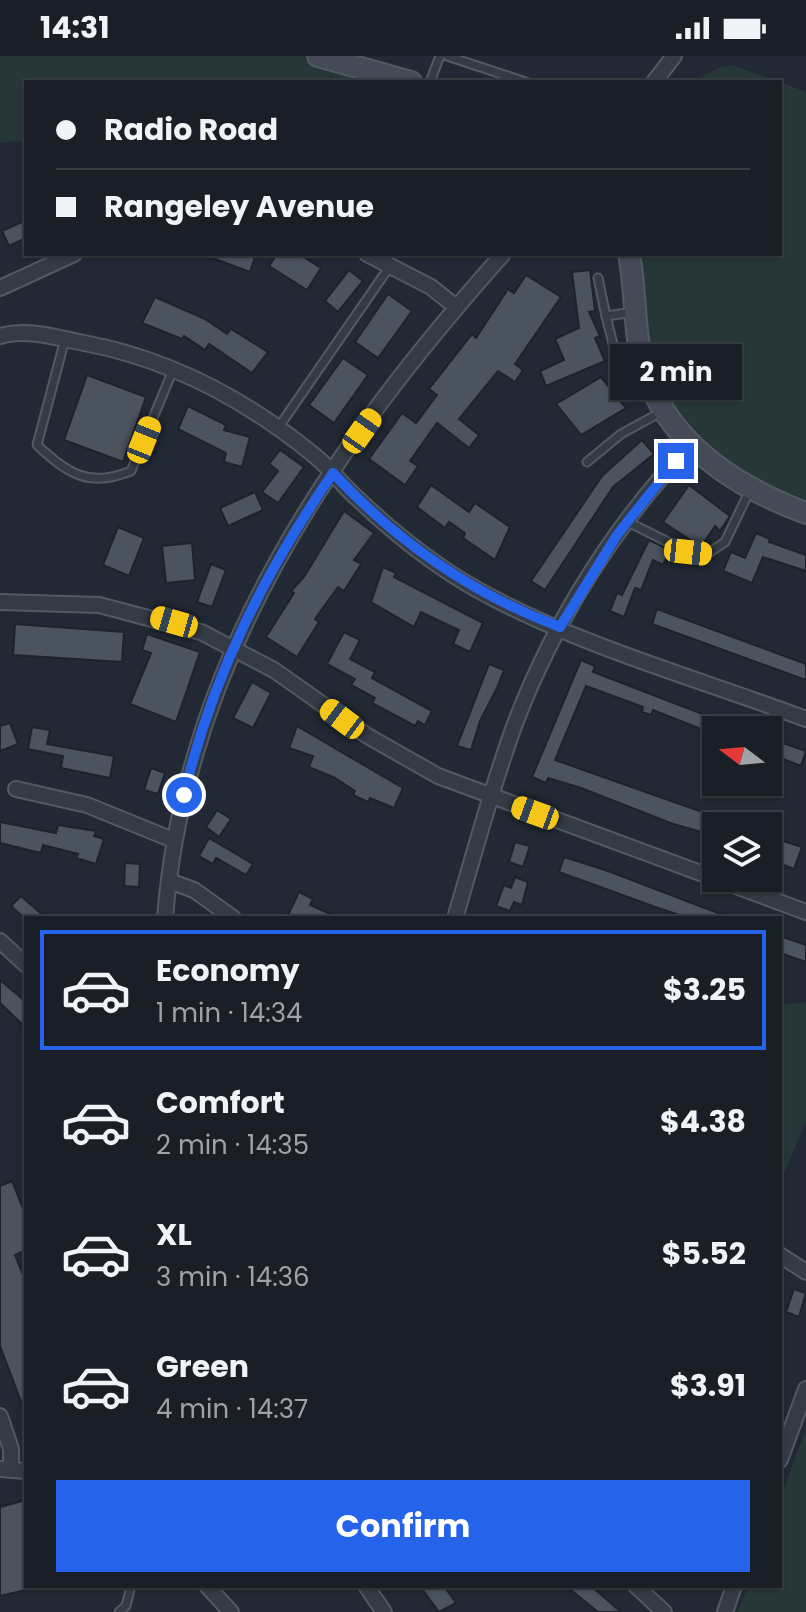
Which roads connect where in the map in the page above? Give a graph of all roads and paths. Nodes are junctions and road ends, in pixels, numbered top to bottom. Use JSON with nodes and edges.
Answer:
{"nodes":[{"id":1,"x":318,"y":56,"type":"edge"},
{"id":2,"x":440,"y":56,"type":"edge"},
{"id":3,"x":447,"y":56,"type":"edge"},
{"id":4,"x":674,"y":56,"type":"edge"},
{"id":5,"x":404,"y":80,"type":"edge"},
{"id":6,"x":431,"y":80,"type":"edge"},
{"id":7,"x":520,"y":80,"type":"edge"},
{"id":8,"x":656,"y":80,"type":"edge"},
{"id":9,"x":70,"y":256,"type":"edge"},
{"id":10,"x":371,"y":256,"type":"edge"},
{"id":11,"x":501,"y":256,"type":"edge"},
{"id":12,"x":629,"y":256,"type":"edge"},
{"id":13,"x":390,"y":266,"type":"junction"},
{"id":14,"x":598,"y":278,"type":"dead end"},
{"id":15,"x":0,"y":288,"type":"edge"},
{"id":16,"x":456,"y":307,"type":"junction"},
{"id":17,"x":636,"y":311,"type":"junction"},
{"id":18,"x":606,"y":316,"type":"junction"},
{"id":19,"x":0,"y":336,"type":"edge"},
{"id":20,"x":65,"y":339,"type":"junction"},
{"id":21,"x":643,"y":360,"type":"junction"},
{"id":22,"x":173,"y":370,"type":"junction"},
{"id":23,"x":665,"y":410,"type":"junction"},
{"id":24,"x":278,"y":428,"type":"junction"},
{"id":25,"x":690,"y":446,"type":"junction"},
{"id":26,"x":587,"y":462,"type":"dead end"},
{"id":27,"x":333,"y":473,"type":"junction"},
{"id":28,"x":750,"y":490,"type":"junction"},
{"id":29,"x":806,"y":513,"type":"edge"},
{"id":30,"x":626,"y":521,"type":"junction"},
{"id":31,"x":0,"y":602,"type":"edge"},
{"id":32,"x":560,"y":627,"type":"junction"},
{"id":33,"x":232,"y":647,"type":"junction"},
{"id":34,"x":806,"y":719,"type":"edge"},
{"id":35,"x":16,"y":789,"type":"dead end"},
{"id":36,"x":491,"y":798,"type":"junction"},
{"id":37,"x":173,"y":840,"type":"junction"},
{"id":38,"x":169,"y":881,"type":"junction"},
{"id":39,"x":806,"y":912,"type":"edge"},
{"id":40,"x":165,"y":916,"type":"edge"},
{"id":41,"x":230,"y":916,"type":"edge"},
{"id":42,"x":456,"y":916,"type":"edge"},
{"id":43,"x":0,"y":941,"type":"edge"},
{"id":44,"x":24,"y":963,"type":"edge"},
{"id":45,"x":782,"y":1256,"type":"edge"},
{"id":46,"x":806,"y":1272,"type":"edge"},
{"id":47,"x":806,"y":1389,"type":"edge"},
{"id":48,"x":0,"y":1416,"type":"edge"},
{"id":49,"x":782,"y":1455,"type":"edge"},
{"id":50,"x":12,"y":1470,"type":"edge"},
{"id":51,"x":130,"y":1588,"type":"edge"},
{"id":52,"x":209,"y":1588,"type":"edge"},
{"id":53,"x":367,"y":1588,"type":"edge"},
{"id":54,"x":638,"y":1588,"type":"edge"},
{"id":55,"x":733,"y":1588,"type":"edge"},
{"id":56,"x":124,"y":1610,"type":"edge"},
{"id":57,"x":231,"y":1612,"type":"edge"},
{"id":58,"x":384,"y":1612,"type":"edge"},
{"id":59,"x":664,"y":1612,"type":"edge"},
{"id":60,"x":725,"y":1612,"type":"edge"}],
"edges":[{"from":1,"to":5,"type":"main road"},
{"from":2,"to":6,"type":"lane"},
{"from":3,"to":7,"type":"lane"},
{"from":4,"to":8,"type":"street"},
{"from":9,"to":15,"type":"street"},
{"from":10,"to":13,"type":"street"},
{"from":11,"to":16,"type":"street"},
{"from":12,"to":17,"type":"main road"},
{"from":13,"to":16,"type":"street"},
{"from":13,"to":24,"type":"lane"},
{"from":14,"to":18,"type":"lane"},
{"from":16,"to":27,"type":"street"},
{"from":17,"to":18,"type":"lane"},
{"from":17,"to":21,"type":"main road"},
{"from":18,"to":21,"type":"lane"},
{"from":19,"to":20,"type":"street"},
{"from":20,"to":22,"type":"street"},
{"from":20,"to":22,"type":"lane"},
{"from":21,"to":23,"type":"main road"},
{"from":22,"to":24,"type":"street"},
{"from":23,"to":25,"type":"main road"},
{"from":23,"to":26,"type":"lane"},
{"from":24,"to":27,"type":"street"},
{"from":25,"to":28,"type":"main road"},
{"from":25,"to":30,"type":"street"},
{"from":27,"to":32,"type":"street"},
{"from":27,"to":33,"type":"street"},
{"from":28,"to":29,"type":"main road"},
{"from":28,"to":30,"type":"lane"},
{"from":30,"to":32,"type":"street"},
{"from":31,"to":33,"type":"street"},
{"from":32,"to":34,"type":"street"},
{"from":32,"to":36,"type":"street"},
{"from":33,"to":36,"type":"street"},
{"from":33,"to":37,"type":"street"},
{"from":35,"to":37,"type":"street"},
{"from":36,"to":39,"type":"street"},
{"from":36,"to":42,"type":"street"},
{"from":37,"to":38,"type":"street"},
{"from":38,"to":40,"type":"street"},
{"from":38,"to":41,"type":"street"},
{"from":43,"to":44,"type":"street"},
{"from":45,"to":46,"type":"street"},
{"from":47,"to":49,"type":"street"},
{"from":48,"to":50,"type":"street"},
{"from":51,"to":56,"type":"lane"},
{"from":52,"to":57,"type":"street"},
{"from":53,"to":58,"type":"street"},
{"from":54,"to":59,"type":"street"},
{"from":55,"to":60,"type":"street"}]}
